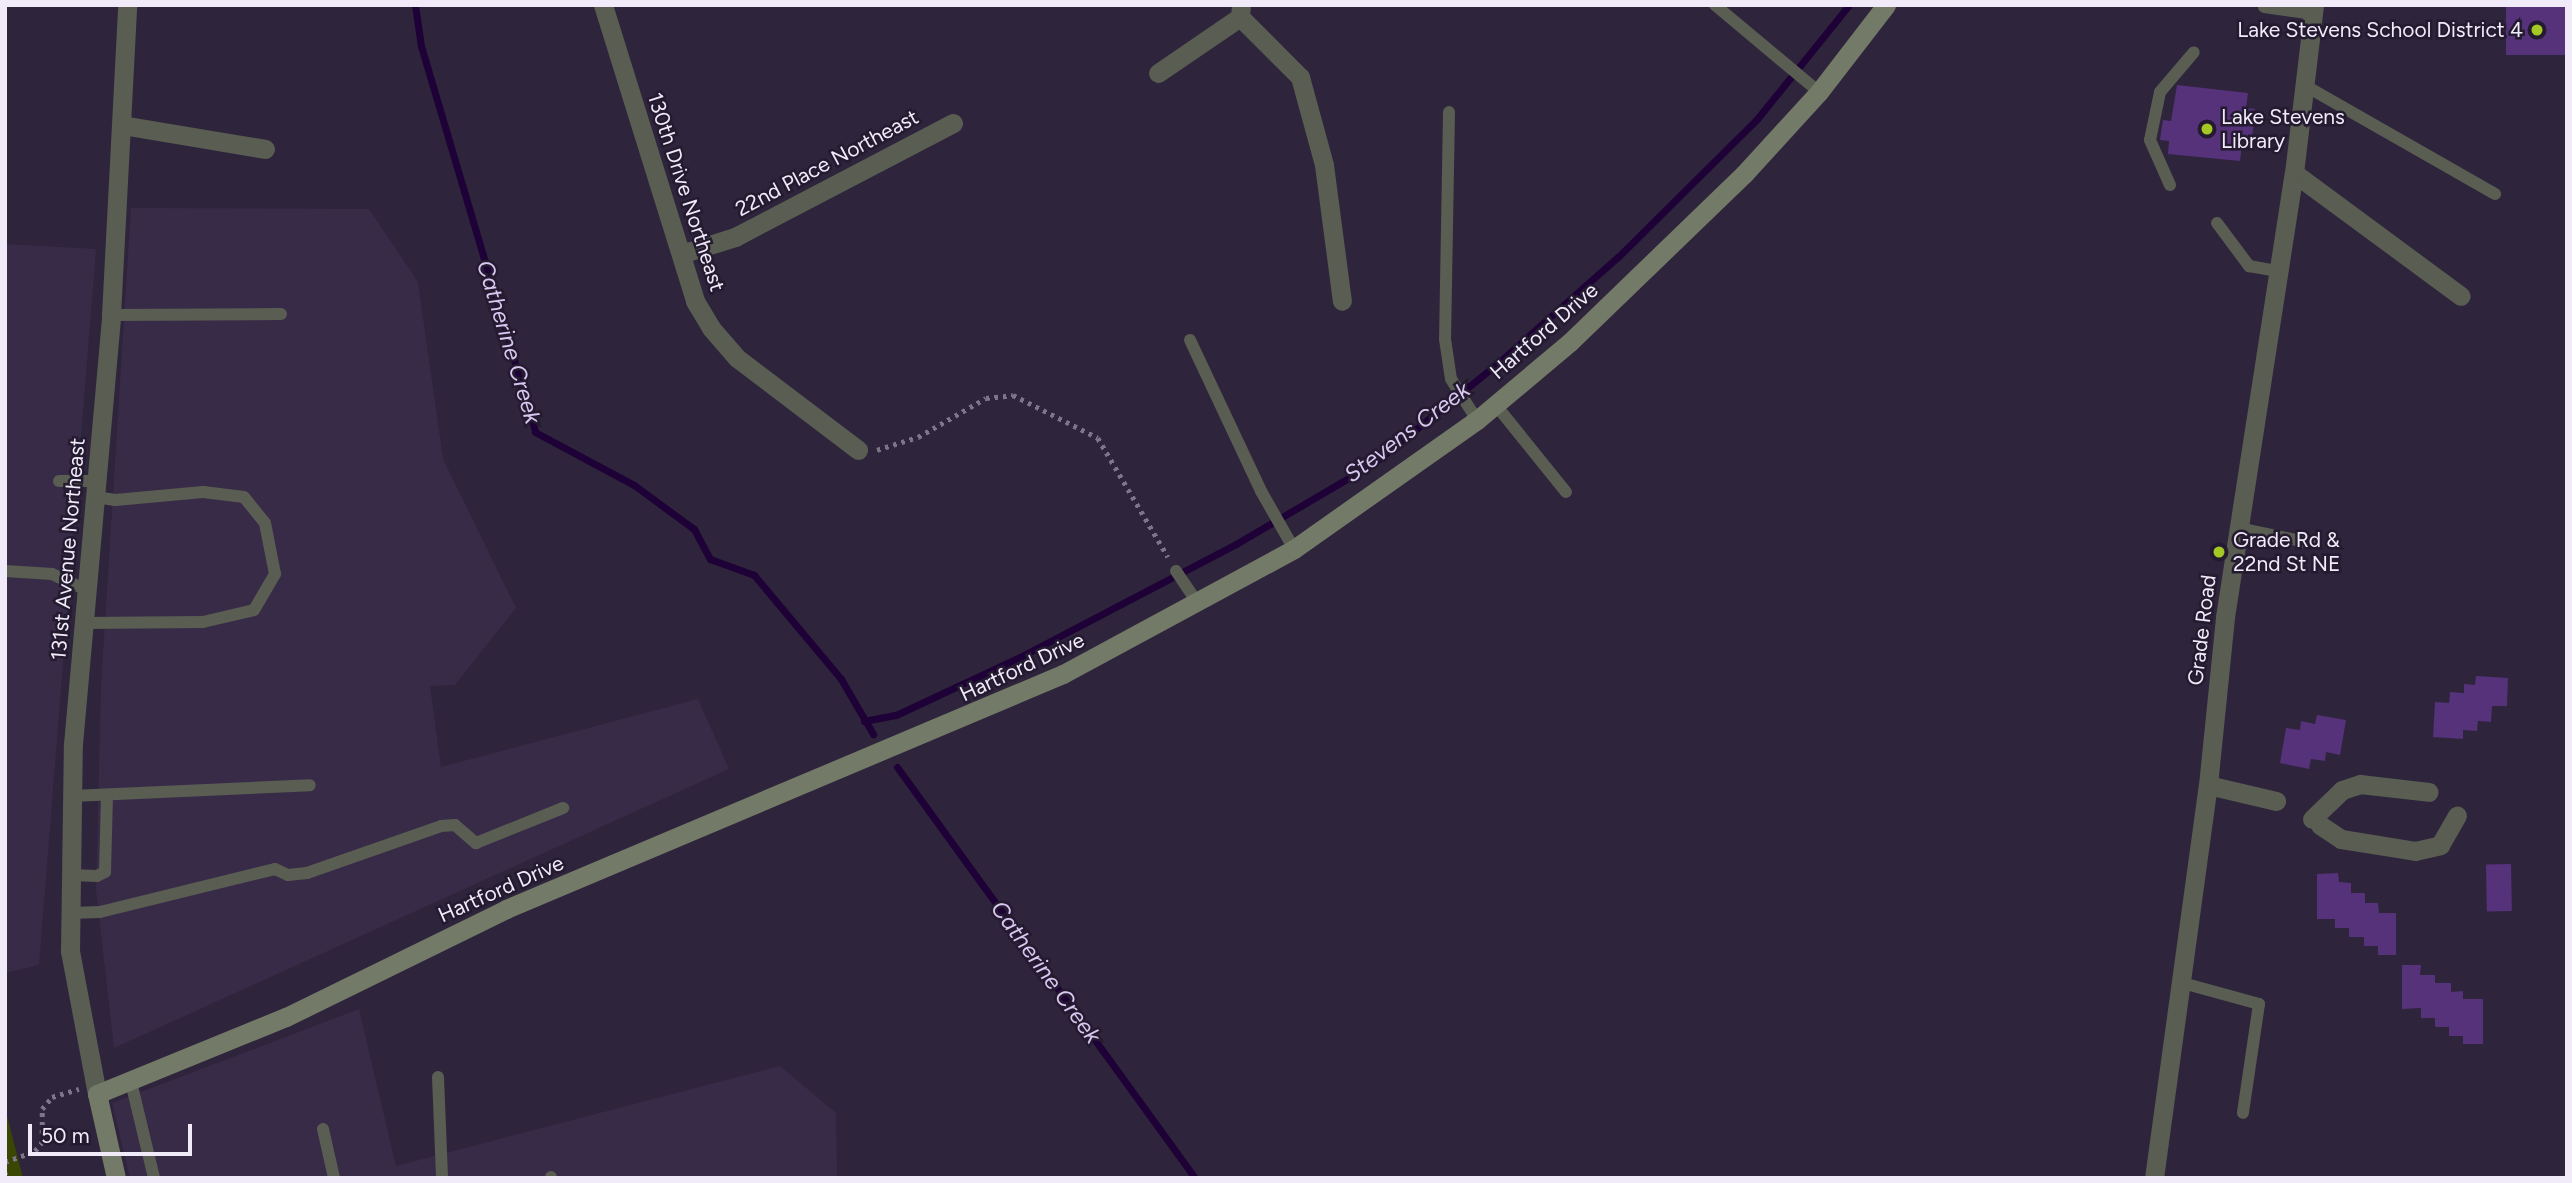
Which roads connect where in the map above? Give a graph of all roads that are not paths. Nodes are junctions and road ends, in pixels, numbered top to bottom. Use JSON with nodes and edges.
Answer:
{"nodes":[{"id":1,"x":127,"y":5,"type":"edge"},
{"id":2,"x":603,"y":5,"type":"edge"},
{"id":3,"x":1715,"y":5,"type":"edge"},
{"id":4,"x":1886,"y":5,"type":"edge"},
{"id":5,"x":2263,"y":6,"type":"edge"},
{"id":6,"x":2313,"y":10,"type":"edge"},
{"id":7,"x":1240,"y":11,"type":"edge"},
{"id":8,"x":2194,"y":52,"type":"dead end"},
{"id":9,"x":1158,"y":73,"type":"dead end"},
{"id":10,"x":2304,"y":85,"type":"junction"},
{"id":11,"x":1819,"y":92,"type":"junction"},
{"id":12,"x":1449,"y":113,"type":"dead end"},
{"id":13,"x":953,"y":123,"type":"dead end"},
{"id":14,"x":122,"y":125,"type":"junction"},
{"id":15,"x":265,"y":149,"type":"dead end"},
{"id":16,"x":2294,"y":173,"type":"junction"},
{"id":17,"x":2170,"y":185,"type":"dead end"},
{"id":18,"x":2495,"y":194,"type":"dead end"},
{"id":19,"x":2217,"y":223,"type":"dead end"},
{"id":20,"x":681,"y":254,"type":"junction"},
{"id":21,"x":2278,"y":271,"type":"junction"},
{"id":22,"x":2461,"y":296,"type":"dead end"},
{"id":23,"x":1342,"y":301,"type":"dead end"},
{"id":24,"x":281,"y":314,"type":"dead end"},
{"id":25,"x":111,"y":315,"type":"junction"},
{"id":26,"x":1190,"y":340,"type":"dead end"},
{"id":27,"x":1495,"y":404,"type":"junction"},
{"id":28,"x":1473,"y":413,"type":"junction"},
{"id":29,"x":858,"y":450,"type":"road end"},
{"id":30,"x":59,"y":481,"type":"dead end"},
{"id":31,"x":97,"y":489,"type":"junction"},
{"id":32,"x":1566,"y":492,"type":"dead end"},
{"id":33,"x":2238,"y":528,"type":"junction"},
{"id":34,"x":1289,"y":541,"type":"junction"},
{"id":35,"x":2311,"y":543,"type":"dead end"},
{"id":36,"x":5,"y":570,"type":"edge"},
{"id":37,"x":1176,"y":571,"type":"road end"},
{"id":38,"x":88,"y":591,"type":"junction"},
{"id":39,"x":1193,"y":596,"type":"junction"},
{"id":40,"x":85,"y":623,"type":"junction"},
{"id":41,"x":310,"y":785,"type":"dead end"},
{"id":42,"x":2208,"y":785,"type":"junction"},
{"id":43,"x":2429,"y":792,"type":"dead end"},
{"id":44,"x":72,"y":796,"type":"junction"},
{"id":45,"x":107,"y":796,"type":"junction"},
{"id":46,"x":2276,"y":801,"type":"dead end"},
{"id":47,"x":562,"y":808,"type":"dead end"},
{"id":48,"x":2457,"y":816,"type":"dead end"},
{"id":49,"x":71,"y":876,"type":"junction"},
{"id":50,"x":70,"y":913,"type":"junction"},
{"id":51,"x":2179,"y":982,"type":"junction"},
{"id":52,"x":439,"y":1077,"type":"dead end"},
{"id":53,"x":131,"y":1082,"type":"junction"},
{"id":54,"x":96,"y":1089,"type":"junction"},
{"id":55,"x":2243,"y":1113,"type":"dead end"},
{"id":56,"x":323,"y":1129,"type":"dead end"},
{"id":57,"x":116,"y":1178,"type":"edge"},
{"id":58,"x":154,"y":1178,"type":"edge"},
{"id":59,"x":334,"y":1178,"type":"edge"},
{"id":60,"x":442,"y":1178,"type":"edge"},
{"id":61,"x":2154,"y":1178,"type":"edge"}],
"edges":[{"from":1,"to":14,"type":"street","name":"131st Avenue Northeast"},
{"from":2,"to":20,"type":"street","name":"130th Drive Northeast"},
{"from":3,"to":11,"type":"lane"},
{"from":4,"to":11,"type":"main road","name":"Hartford Drive"},
{"from":5,"to":6,"type":"lane"},
{"from":6,"to":10,"type":"street","name":"Grade Road"},
{"from":7,"to":9,"type":"street"},
{"from":7,"to":23,"type":"street"},
{"from":8,"to":17,"type":"lane"},
{"from":10,"to":16,"type":"street","name":"Grade Road"},
{"from":10,"to":18,"type":"lane"},
{"from":11,"to":27,"type":"main road","name":"Hartford Drive"},
{"from":12,"to":28,"type":"lane"},
{"from":13,"to":20,"type":"street","name":"22nd Place Northeast"},
{"from":14,"to":15,"type":"street"},
{"from":14,"to":25,"type":"street","name":"131st Avenue Northeast"},
{"from":16,"to":21,"type":"street","name":"Grade Road"},
{"from":16,"to":22,"type":"street"},
{"from":19,"to":21,"type":"lane"},
{"from":20,"to":29,"type":"street","name":"130th Drive Northeast"},
{"from":21,"to":33,"type":"street","name":"Grade Road"},
{"from":24,"to":25,"type":"lane"},
{"from":25,"to":31,"type":"street","name":"131st Avenue Northeast"},
{"from":26,"to":34,"type":"lane"},
{"from":27,"to":28,"type":"main road","name":"Hartford Drive"},
{"from":27,"to":32,"type":"lane"},
{"from":28,"to":34,"type":"main road","name":"Hartford Drive"},
{"from":30,"to":31,"type":"lane"},
{"from":31,"to":38,"type":"street","name":"131st Avenue Northeast"},
{"from":31,"to":40,"type":"lane"},
{"from":33,"to":35,"type":"lane"},
{"from":33,"to":42,"type":"street","name":"Grade Road"},
{"from":34,"to":39,"type":"main road","name":"Hartford Drive"},
{"from":36,"to":38,"type":"lane"},
{"from":37,"to":39,"type":"lane"},
{"from":38,"to":40,"type":"street","name":"131st Avenue Northeast"},
{"from":39,"to":53,"type":"main road","name":"Hartford Drive"},
{"from":40,"to":44,"type":"street","name":"131st Avenue Northeast"},
{"from":41,"to":45,"type":"lane"},
{"from":42,"to":46,"type":"street"},
{"from":42,"to":51,"type":"street","name":"Grade Road"},
{"from":43,"to":48,"type":"street"},
{"from":44,"to":45,"type":"lane"},
{"from":44,"to":49,"type":"street","name":"131st Avenue Northeast"},
{"from":45,"to":49,"type":"lane"},
{"from":47,"to":50,"type":"lane"},
{"from":49,"to":50,"type":"street","name":"131st Avenue Northeast"},
{"from":50,"to":54,"type":"street","name":"131st Avenue Northeast"},
{"from":51,"to":55,"type":"lane"},
{"from":51,"to":61,"type":"street","name":"Grade Road"},
{"from":52,"to":60,"type":"lane"},
{"from":53,"to":54,"type":"main road","name":"Hartford Drive"},
{"from":53,"to":58,"type":"lane"},
{"from":54,"to":57,"type":"main road"},
{"from":56,"to":59,"type":"lane"}]}
